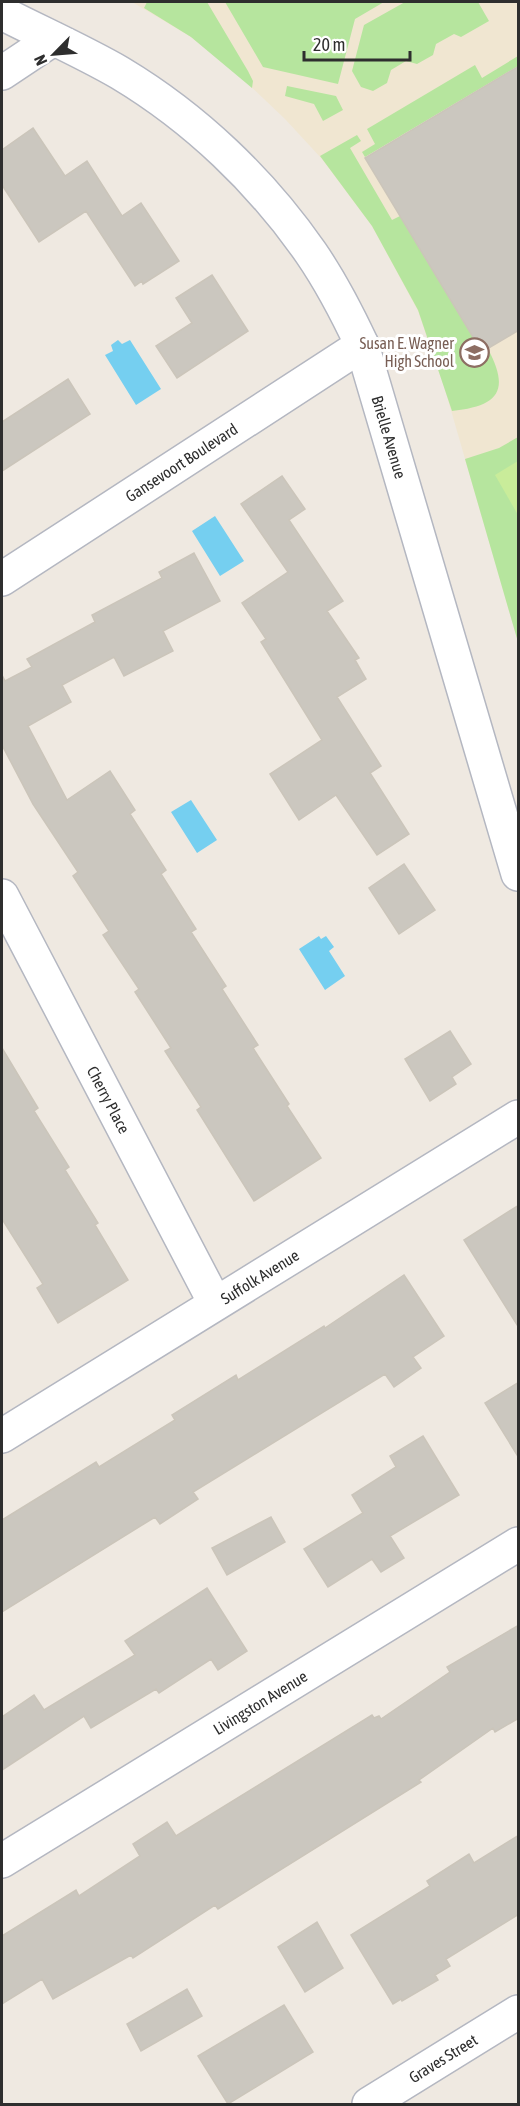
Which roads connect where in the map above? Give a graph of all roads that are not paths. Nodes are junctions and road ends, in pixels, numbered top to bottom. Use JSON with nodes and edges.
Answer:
{"nodes":[{"id":1,"x":2,"y":13,"type":"edge"},
{"id":2,"x":53,"y":39,"type":"junction"},
{"id":3,"x":2,"y":73,"type":"edge"},
{"id":4,"x":362,"y":345,"type":"junction"},
{"id":5,"x":2,"y":579,"type":"edge"},
{"id":6,"x":519,"y":874,"type":"edge"},
{"id":7,"x":2,"y":896,"type":"edge"},
{"id":8,"x":519,"y":1117,"type":"edge"},
{"id":9,"x":215,"y":1303,"type":"junction"},
{"id":10,"x":2,"y":1436,"type":"edge"},
{"id":11,"x":519,"y":1544,"type":"edge"},
{"id":12,"x":2,"y":1861,"type":"edge"},
{"id":13,"x":519,"y":2012,"type":"edge"},
{"id":14,"x":369,"y":2104,"type":"edge"}],
"edges":[{"from":1,"to":2,"type":"street","name":"Brielle Avenue"},
{"from":2,"to":3,"type":"street"},
{"from":2,"to":4,"type":"street","name":"Brielle Avenue"},
{"from":4,"to":5,"type":"street","name":"Gansevoort Boulevard"},
{"from":4,"to":6,"type":"street","name":"Brielle Avenue"},
{"from":7,"to":9,"type":"street","name":"Cherry Place"},
{"from":8,"to":9,"type":"street","name":"Suffolk Avenue"},
{"from":9,"to":10,"type":"street","name":"Suffolk Avenue"},
{"from":11,"to":12,"type":"street","name":"Livingston Avenue"},
{"from":13,"to":14,"type":"street","name":"Graves Street"}]}
